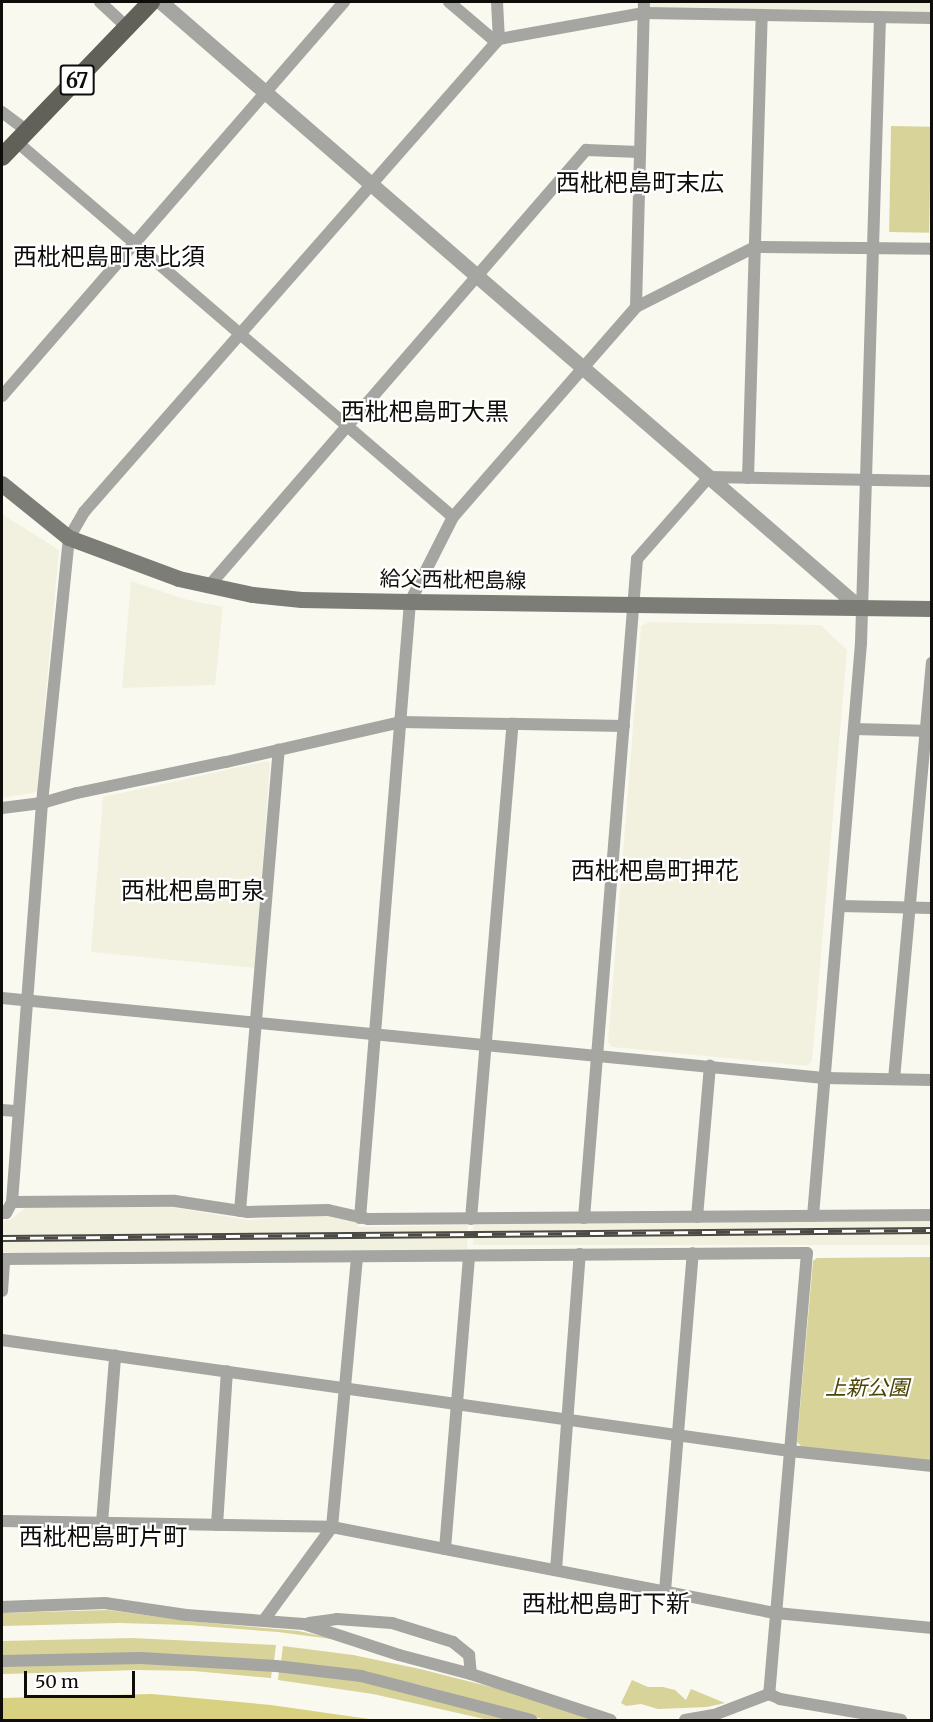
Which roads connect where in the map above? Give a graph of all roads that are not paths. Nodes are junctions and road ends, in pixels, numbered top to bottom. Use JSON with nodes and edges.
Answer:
{"nodes":[{"id":1,"x":100,"y":2,"type":"edge"},
{"id":2,"x":151,"y":2,"type":"edge"},
{"id":3,"x":161,"y":2,"type":"edge"},
{"id":4,"x":344,"y":2,"type":"edge"},
{"id":5,"x":449,"y":2,"type":"edge"},
{"id":6,"x":497,"y":2,"type":"edge"},
{"id":7,"x":644,"y":7,"type":"edge"},
{"id":8,"x":762,"y":15,"type":"junction"},
{"id":9,"x":880,"y":17,"type":"junction"},
{"id":10,"x":932,"y":18,"type":"edge"},
{"id":11,"x":127,"y":27,"type":"junction"},
{"id":12,"x":498,"y":40,"type":"junction"},
{"id":13,"x":267,"y":91,"type":"junction"},
{"id":14,"x":2,"y":112,"type":"edge"},
{"id":15,"x":22,"y":136,"type":"junction"},
{"id":16,"x":640,"y":152,"type":"junction"},
{"id":17,"x":2,"y":157,"type":"edge"},
{"id":18,"x":372,"y":185,"type":"junction"},
{"id":19,"x":134,"y":243,"type":"junction"},
{"id":20,"x":755,"y":248,"type":"junction"},
{"id":21,"x":873,"y":248,"type":"junction"},
{"id":22,"x":932,"y":249,"type":"edge"},
{"id":23,"x":478,"y":276,"type":"junction"},
{"id":24,"x":636,"y":307,"type":"junction"},
{"id":25,"x":240,"y":335,"type":"junction"},
{"id":26,"x":582,"y":366,"type":"junction"},
{"id":27,"x":2,"y":396,"type":"edge"},
{"id":28,"x":347,"y":427,"type":"junction"},
{"id":29,"x":709,"y":477,"type":"junction"},
{"id":30,"x":748,"y":478,"type":"junction"},
{"id":31,"x":865,"y":480,"type":"junction"},
{"id":32,"x":932,"y":481,"type":"edge"},
{"id":33,"x":2,"y":484,"type":"edge"},
{"id":34,"x":453,"y":517,"type":"junction"},
{"id":35,"x":69,"y":537,"type":"junction"},
{"id":36,"x":208,"y":587,"type":"junction"},
{"id":37,"x":410,"y":602,"type":"junction"},
{"id":38,"x":634,"y":605,"type":"junction"},
{"id":39,"x":860,"y":608,"type":"junction"},
{"id":40,"x":932,"y":609,"type":"edge"},
{"id":41,"x":932,"y":663,"type":"edge"},
{"id":42,"x":401,"y":722,"type":"junction"},
{"id":43,"x":513,"y":724,"type":"junction"},
{"id":44,"x":624,"y":726,"type":"junction"},
{"id":45,"x":854,"y":729,"type":"junction"},
{"id":46,"x":928,"y":731,"type":"edge"},
{"id":47,"x":279,"y":750,"type":"junction"},
{"id":48,"x":42,"y":803,"type":"junction"},
{"id":49,"x":2,"y":808,"type":"edge"},
{"id":50,"x":839,"y":906,"type":"junction"},
{"id":51,"x":910,"y":907,"type":"junction"},
{"id":52,"x":932,"y":908,"type":"edge"},
{"id":53,"x":2,"y":998,"type":"edge"},
{"id":54,"x":26,"y":1001,"type":"junction"},
{"id":55,"x":256,"y":1022,"type":"junction"},
{"id":56,"x":375,"y":1034,"type":"junction"},
{"id":57,"x":486,"y":1045,"type":"junction"},
{"id":58,"x":597,"y":1056,"type":"junction"},
{"id":59,"x":710,"y":1066,"type":"junction"},
{"id":60,"x":824,"y":1078,"type":"junction"},
{"id":61,"x":894,"y":1079,"type":"junction"},
{"id":62,"x":932,"y":1080,"type":"edge"},
{"id":63,"x":2,"y":1110,"type":"edge"},
{"id":64,"x":18,"y":1111,"type":"junction"},
{"id":65,"x":12,"y":1202,"type":"junction"},
{"id":66,"x":240,"y":1212,"type":"junction"},
{"id":67,"x":2,"y":1213,"type":"edge"},
{"id":68,"x":932,"y":1215,"type":"edge"},
{"id":69,"x":813,"y":1216,"type":"junction"},
{"id":70,"x":697,"y":1217,"type":"junction"},
{"id":71,"x":360,"y":1218,"type":"junction"},
{"id":72,"x":584,"y":1218,"type":"junction"},
{"id":73,"x":471,"y":1219,"type":"junction"},
{"id":74,"x":693,"y":1253,"type":"junction"},
{"id":75,"x":580,"y":1254,"type":"junction"},
{"id":76,"x":469,"y":1256,"type":"junction"},
{"id":77,"x":357,"y":1257,"type":"junction"},
{"id":78,"x":3,"y":1259,"type":"edge"},
{"id":79,"x":2,"y":1291,"type":"edge"},
{"id":80,"x":2,"y":1340,"type":"edge"},
{"id":81,"x":115,"y":1356,"type":"junction"},
{"id":82,"x":226,"y":1371,"type":"junction"},
{"id":83,"x":345,"y":1387,"type":"junction"},
{"id":84,"x":457,"y":1406,"type":"junction"},
{"id":85,"x":568,"y":1420,"type":"junction"},
{"id":86,"x":678,"y":1436,"type":"junction"},
{"id":87,"x":790,"y":1451,"type":"junction"},
{"id":88,"x":932,"y":1467,"type":"edge"},
{"id":89,"x":2,"y":1521,"type":"edge"},
{"id":90,"x":102,"y":1523,"type":"junction"},
{"id":91,"x":217,"y":1525,"type":"junction"},
{"id":92,"x":332,"y":1527,"type":"junction"},
{"id":93,"x":445,"y":1549,"type":"junction"},
{"id":94,"x":556,"y":1570,"type":"junction"},
{"id":95,"x":665,"y":1591,"type":"junction"},
{"id":96,"x":2,"y":1607,"type":"edge"},
{"id":97,"x":776,"y":1613,"type":"junction"},
{"id":98,"x":264,"y":1620,"type":"junction"},
{"id":99,"x":304,"y":1624,"type":"junction"},
{"id":100,"x":932,"y":1628,"type":"edge"},
{"id":101,"x":2,"y":1661,"type":"edge"},
{"id":102,"x":471,"y":1674,"type":"junction"},
{"id":103,"x":769,"y":1694,"type":"junction"},
{"id":104,"x":531,"y":1720,"type":"edge"},
{"id":105,"x":611,"y":1720,"type":"edge"},
{"id":106,"x":685,"y":1720,"type":"edge"},
{"id":107,"x":901,"y":1720,"type":"edge"}],
"edges":[{"from":1,"to":11,"type":"street"},
{"from":2,"to":11,"type":"main road","number":"67"},
{"from":3,"to":13,"type":"street"},
{"from":4,"to":13,"type":"street"},
{"from":5,"to":12,"type":"street"},
{"from":6,"to":12,"type":"street"},
{"from":7,"to":8,"type":"street"},
{"from":7,"to":12,"type":"street"},
{"from":7,"to":16,"type":"street"},
{"from":8,"to":9,"type":"street"},
{"from":8,"to":20,"type":"street"},
{"from":9,"to":10,"type":"street"},
{"from":9,"to":21,"type":"street"},
{"from":11,"to":15,"type":"main road","number":"67"},
{"from":12,"to":18,"type":"street"},
{"from":13,"to":18,"type":"street"},
{"from":13,"to":19,"type":"street"},
{"from":14,"to":15,"type":"street"},
{"from":15,"to":17,"type":"main road","number":"67"},
{"from":15,"to":19,"type":"street"},
{"from":16,"to":23,"type":"street"},
{"from":16,"to":24,"type":"street"},
{"from":18,"to":23,"type":"street"},
{"from":18,"to":25,"type":"street"},
{"from":19,"to":25,"type":"street"},
{"from":19,"to":27,"type":"street"},
{"from":20,"to":21,"type":"street"},
{"from":20,"to":24,"type":"street"},
{"from":20,"to":30,"type":"street"},
{"from":21,"to":22,"type":"street"},
{"from":21,"to":31,"type":"street"},
{"from":23,"to":26,"type":"street"},
{"from":23,"to":28,"type":"street"},
{"from":24,"to":26,"type":"street"},
{"from":25,"to":28,"type":"street"},
{"from":25,"to":35,"type":"street"},
{"from":26,"to":29,"type":"street"},
{"from":26,"to":34,"type":"street"},
{"from":28,"to":34,"type":"street"},
{"from":28,"to":36,"type":"street"},
{"from":29,"to":30,"type":"street"},
{"from":29,"to":38,"type":"street"},
{"from":29,"to":39,"type":"street"},
{"from":30,"to":31,"type":"street"},
{"from":31,"to":32,"type":"street"},
{"from":31,"to":39,"type":"street"},
{"from":33,"to":35,"type":"main road","name":"給父西枇杷島線"},
{"from":34,"to":37,"type":"street"},
{"from":35,"to":36,"type":"main road","name":"給父西枇杷島線"},
{"from":35,"to":48,"type":"street"},
{"from":36,"to":37,"type":"main road","name":"給父西枇杷島線"},
{"from":37,"to":38,"type":"main road","name":"給父西枇杷島線"},
{"from":37,"to":42,"type":"street"},
{"from":38,"to":39,"type":"main road","name":"給父西枇杷島線"},
{"from":38,"to":44,"type":"street"},
{"from":39,"to":40,"type":"main road","name":"給父西枇杷島線"},
{"from":39,"to":45,"type":"street"},
{"from":41,"to":46,"type":"street"},
{"from":42,"to":43,"type":"street"},
{"from":42,"to":47,"type":"street"},
{"from":42,"to":56,"type":"street"},
{"from":43,"to":44,"type":"street"},
{"from":43,"to":57,"type":"street"},
{"from":44,"to":58,"type":"street"},
{"from":45,"to":46,"type":"street"},
{"from":45,"to":50,"type":"street"},
{"from":46,"to":51,"type":"street"},
{"from":47,"to":48,"type":"street"},
{"from":47,"to":55,"type":"street"},
{"from":48,"to":49,"type":"street"},
{"from":48,"to":54,"type":"street"},
{"from":50,"to":51,"type":"street"},
{"from":50,"to":60,"type":"street"},
{"from":51,"to":52,"type":"street"},
{"from":51,"to":61,"type":"street"},
{"from":53,"to":54,"type":"street"},
{"from":54,"to":55,"type":"street"},
{"from":54,"to":64,"type":"street"},
{"from":55,"to":56,"type":"street"},
{"from":55,"to":66,"type":"street"},
{"from":56,"to":57,"type":"street"},
{"from":56,"to":71,"type":"street"},
{"from":57,"to":58,"type":"street"},
{"from":57,"to":73,"type":"street"},
{"from":58,"to":59,"type":"street"},
{"from":58,"to":72,"type":"street"},
{"from":59,"to":60,"type":"street"},
{"from":59,"to":70,"type":"street"},
{"from":60,"to":61,"type":"street"},
{"from":60,"to":69,"type":"street"},
{"from":61,"to":62,"type":"street"},
{"from":63,"to":64,"type":"street"},
{"from":64,"to":65,"type":"street"},
{"from":65,"to":66,"type":"street"},
{"from":65,"to":67,"type":"street"},
{"from":66,"to":71,"type":"street"},
{"from":68,"to":69,"type":"street"},
{"from":69,"to":70,"type":"street"},
{"from":70,"to":72,"type":"street"},
{"from":71,"to":73,"type":"street"},
{"from":72,"to":73,"type":"street"},
{"from":74,"to":75,"type":"street"},
{"from":74,"to":86,"type":"street"},
{"from":74,"to":87,"type":"street"},
{"from":75,"to":76,"type":"street"},
{"from":75,"to":85,"type":"street"},
{"from":76,"to":77,"type":"street"},
{"from":76,"to":84,"type":"street"},
{"from":77,"to":78,"type":"street"},
{"from":77,"to":83,"type":"street"},
{"from":78,"to":79,"type":"street"},
{"from":80,"to":81,"type":"street"},
{"from":81,"to":82,"type":"street"},
{"from":81,"to":90,"type":"street"},
{"from":82,"to":83,"type":"street"},
{"from":82,"to":91,"type":"street"},
{"from":83,"to":84,"type":"street"},
{"from":83,"to":92,"type":"street"},
{"from":84,"to":85,"type":"street"},
{"from":84,"to":93,"type":"street"},
{"from":85,"to":86,"type":"street"},
{"from":85,"to":94,"type":"street"},
{"from":86,"to":87,"type":"street"},
{"from":86,"to":95,"type":"street"},
{"from":87,"to":88,"type":"street"},
{"from":87,"to":97,"type":"street"},
{"from":89,"to":90,"type":"street"},
{"from":90,"to":91,"type":"street"},
{"from":91,"to":92,"type":"street"},
{"from":92,"to":93,"type":"street"},
{"from":92,"to":98,"type":"street"},
{"from":93,"to":94,"type":"street"},
{"from":94,"to":95,"type":"street"},
{"from":95,"to":97,"type":"street"},
{"from":96,"to":98,"type":"street"},
{"from":97,"to":100,"type":"street"},
{"from":97,"to":103,"type":"street"},
{"from":98,"to":99,"type":"street"},
{"from":99,"to":102,"type":"street"},
{"from":99,"to":102,"type":"street"},
{"from":101,"to":104,"type":"street"},
{"from":102,"to":105,"type":"street"},
{"from":103,"to":106,"type":"street"},
{"from":103,"to":107,"type":"street"}]}
